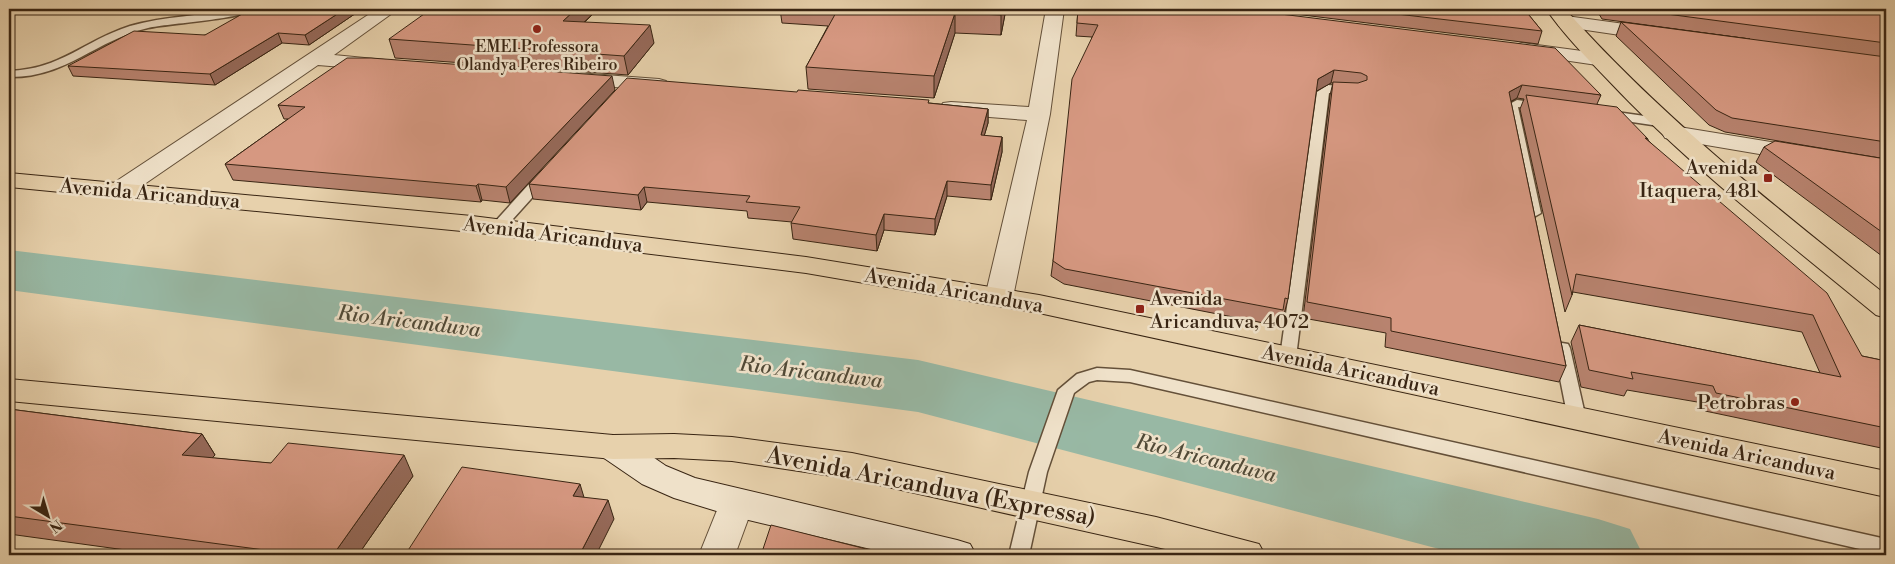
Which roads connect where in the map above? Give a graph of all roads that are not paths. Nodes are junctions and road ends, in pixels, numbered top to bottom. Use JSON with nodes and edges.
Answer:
{"nodes":[{"id":1,"x":13,"y":9,"type":"edge"},
{"id":2,"x":248,"y":9,"type":"edge"},
{"id":3,"x":389,"y":9,"type":"edge"},
{"id":4,"x":1055,"y":9,"type":"edge"},
{"id":5,"x":9,"y":10,"type":"edge"},
{"id":6,"x":1560,"y":15,"type":"edge"},
{"id":7,"x":1672,"y":36,"type":"edge"},
{"id":8,"x":1504,"y":47,"type":"edge"},
{"id":9,"x":314,"y":59,"type":"junction"},
{"id":10,"x":1597,"y":59,"type":"junction"},
{"id":11,"x":393,"y":65,"type":"edge"},
{"id":12,"x":9,"y":74,"type":"edge"},
{"id":13,"x":561,"y":78,"type":"edge"},
{"id":14,"x":680,"y":87,"type":"edge"},
{"id":15,"x":1357,"y":91,"type":"edge"},
{"id":16,"x":929,"y":106,"type":"edge"},
{"id":17,"x":1555,"y":108,"type":"edge"},
{"id":18,"x":1593,"y":113,"type":"edge"},
{"id":19,"x":1039,"y":114,"type":"junction"},
{"id":20,"x":1666,"y":128,"type":"junction"},
{"id":21,"x":1817,"y":156,"type":"edge"},
{"id":22,"x":555,"y":164,"type":"edge"},
{"id":23,"x":9,"y":180,"type":"edge"},
{"id":24,"x":120,"y":189,"type":"junction"},
{"id":25,"x":498,"y":227,"type":"junction"},
{"id":26,"x":1537,"y":231,"type":"edge"},
{"id":27,"x":999,"y":297,"type":"junction"},
{"id":28,"x":1886,"y":309,"type":"edge"},
{"id":29,"x":1559,"y":334,"type":"edge"},
{"id":30,"x":1288,"y":357,"type":"junction"},
{"id":31,"x":9,"y":390,"type":"edge"},
{"id":32,"x":1577,"y":419,"type":"junction"},
{"id":33,"x":613,"y":448,"type":"junction"},
{"id":34,"x":1886,"y":484,"type":"edge"},
{"id":35,"x":1034,"y":488,"type":"junction"},
{"id":36,"x":736,"y":503,"type":"junction"},
{"id":37,"x":1886,"y":547,"type":"edge"},
{"id":38,"x":718,"y":555,"type":"edge"},
{"id":39,"x":957,"y":555,"type":"edge"},
{"id":40,"x":1018,"y":555,"type":"edge"},
{"id":41,"x":1246,"y":555,"type":"edge"}],
"edges":[{"from":1,"to":5,"type":"lane"},
{"from":2,"to":12,"type":"lane"},
{"from":3,"to":9,"type":"street"},
{"from":4,"to":19,"type":"street"},
{"from":6,"to":7,"type":"street"},
{"from":6,"to":10,"type":"main road"},
{"from":8,"to":10,"type":"street"},
{"from":9,"to":11,"type":"street"},
{"from":9,"to":24,"type":"street"},
{"from":10,"to":20,"type":"main road"},
{"from":13,"to":14,"type":"street"},
{"from":15,"to":30,"type":"lane"},
{"from":16,"to":19,"type":"street"},
{"from":17,"to":26,"type":"lane"},
{"from":18,"to":20,"type":"lane"},
{"from":19,"to":27,"type":"street"},
{"from":20,"to":21,"type":"street"},
{"from":20,"to":28,"type":"main road"},
{"from":22,"to":25,"type":"lane"},
{"from":23,"to":24,"type":"main road","name":"Avenida Aricanduva"},
{"from":24,"to":25,"type":"main road","name":"Avenida Aricanduva"},
{"from":25,"to":27,"type":"main road","name":"Avenida Aricanduva"},
{"from":27,"to":30,"type":"main road","name":"Avenida Aricanduva"},
{"from":29,"to":32,"type":"lane"},
{"from":30,"to":32,"type":"main road","name":"Avenida Aricanduva"},
{"from":31,"to":33,"type":"main road"},
{"from":32,"to":34,"type":"main road","name":"Avenida Aricanduva"},
{"from":33,"to":35,"type":"main road","name":"Avenida Aricanduva (Expressa)"},
{"from":33,"to":36,"type":"street"},
{"from":35,"to":37,"type":"lane"},
{"from":35,"to":40,"type":"lane"},
{"from":35,"to":41,"type":"main road","name":"Avenida Aricanduva (Expressa)"},
{"from":36,"to":38,"type":"street"},
{"from":36,"to":39,"type":"street"}]}
